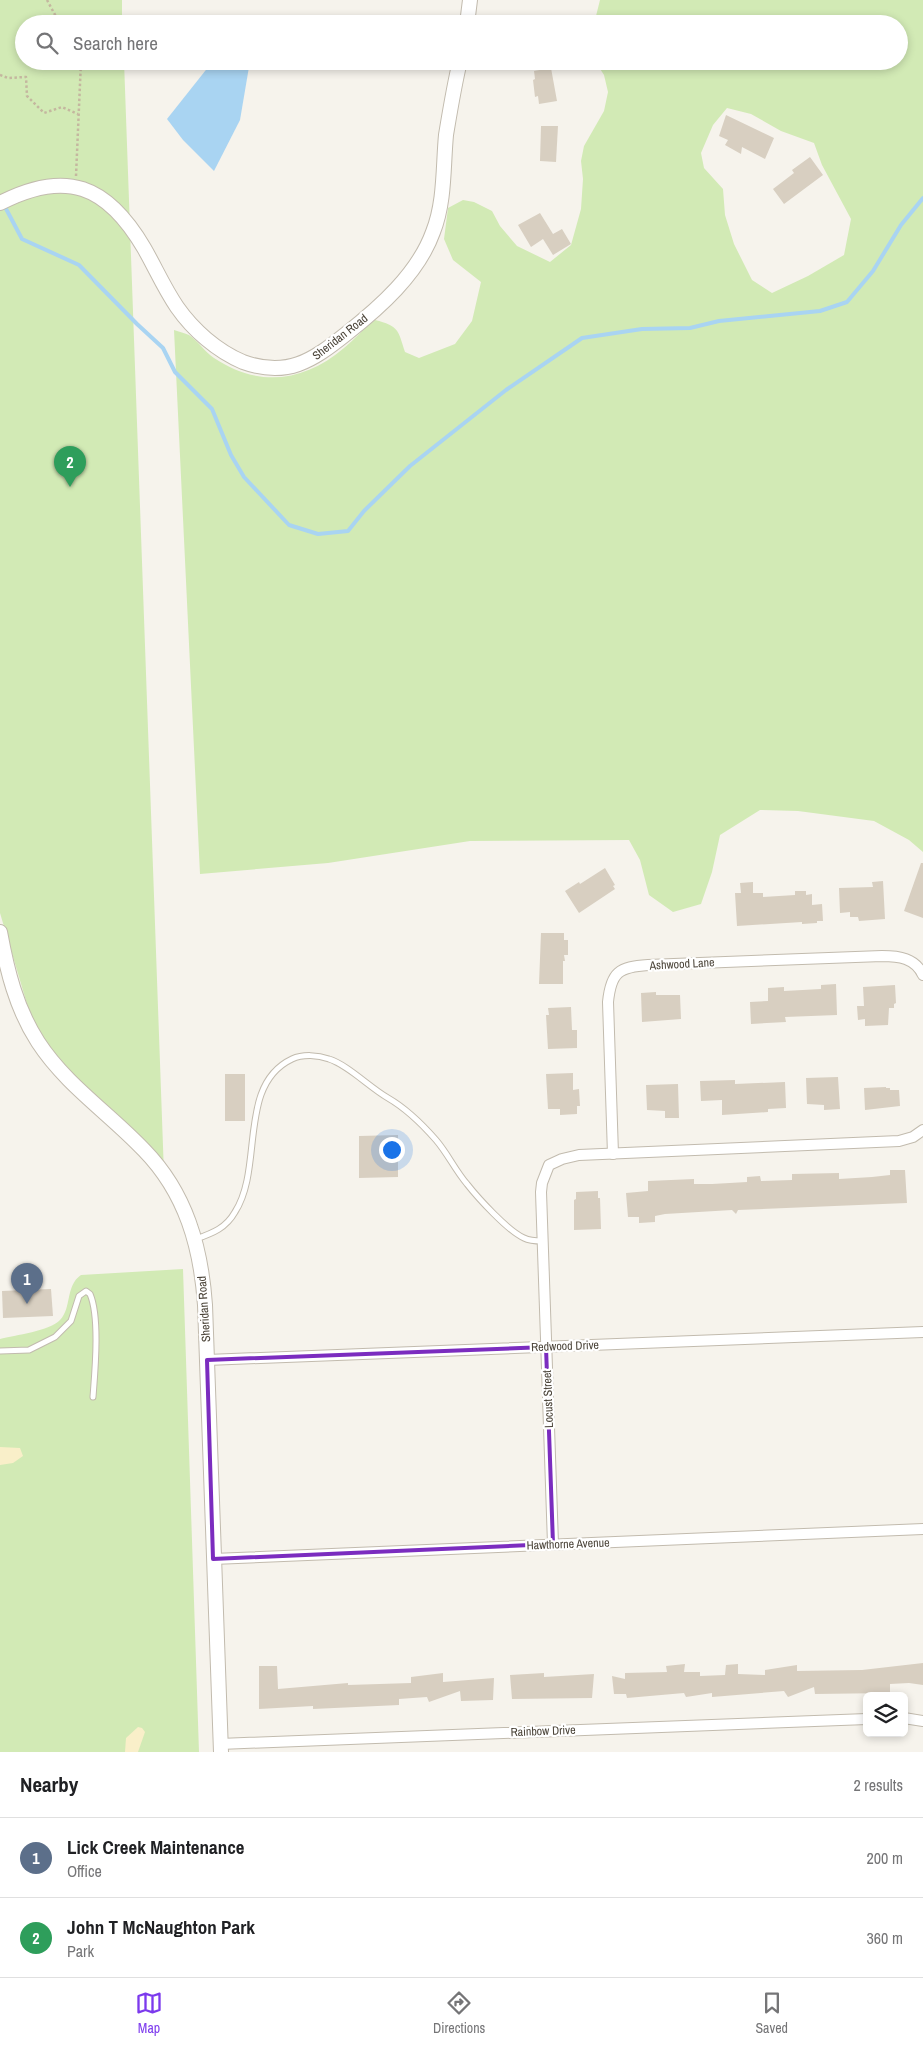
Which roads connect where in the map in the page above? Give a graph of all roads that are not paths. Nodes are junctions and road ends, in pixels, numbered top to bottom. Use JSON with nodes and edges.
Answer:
{"nodes":[{"id":1,"x":470,"y":0,"type":"edge"},
{"id":2,"x":468,"y":15,"type":"edge"},
{"id":3,"x":458,"y":70,"type":"edge"},
{"id":4,"x":5,"y":201,"type":"edge"},
{"id":5,"x":0,"y":932,"type":"edge"},
{"id":6,"x":923,"y":975,"type":"edge"},
{"id":7,"x":923,"y":1130,"type":"edge"},
{"id":8,"x":613,"y":1154,"type":"junction"},
{"id":9,"x":196,"y":1240,"type":"junction"},
{"id":10,"x":543,"y":1241,"type":"junction"},
{"id":11,"x":923,"y":1332,"type":"edge"},
{"id":12,"x":546,"y":1347,"type":"junction"},
{"id":13,"x":0,"y":1351,"type":"edge"},
{"id":14,"x":207,"y":1360,"type":"junction"},
{"id":15,"x":93,"y":1397,"type":"dead end"},
{"id":16,"x":923,"y":1530,"type":"edge"},
{"id":17,"x":553,"y":1544,"type":"junction"},
{"id":18,"x":213,"y":1559,"type":"junction"},
{"id":19,"x":863,"y":1719,"type":"edge"},
{"id":20,"x":908,"y":1719,"type":"edge"},
{"id":21,"x":923,"y":1721,"type":"edge"},
{"id":22,"x":220,"y":1748,"type":"edge"}],
"edges":[{"from":1,"to":2,"type":"street"},
{"from":3,"to":4,"type":"street","name":"Sheridan Road"},
{"from":5,"to":9,"type":"street","name":"Sheridan Road"},
{"from":6,"to":8,"type":"street","name":"Ashwood Lane"},
{"from":7,"to":8,"type":"street"},
{"from":8,"to":10,"type":"street","name":"Locust Street"},
{"from":9,"to":10,"type":"lane"},
{"from":9,"to":14,"type":"street","name":"Sheridan Road"},
{"from":10,"to":12,"type":"street","name":"Locust Street"},
{"from":11,"to":12,"type":"street","name":"Redwood Drive"},
{"from":12,"to":14,"type":"street","name":"Redwood Drive"},
{"from":12,"to":17,"type":"street","name":"Locust Street"},
{"from":13,"to":15,"type":"lane"},
{"from":14,"to":18,"type":"street","name":"Sheridan Road"},
{"from":16,"to":17,"type":"street","name":"Hawthorne Avenue"},
{"from":17,"to":18,"type":"street","name":"Hawthorne Avenue"},
{"from":18,"to":22,"type":"street","name":"Sheridan Road"},
{"from":19,"to":22,"type":"street","name":"Rainbow Drive"},
{"from":20,"to":21,"type":"street"}]}
